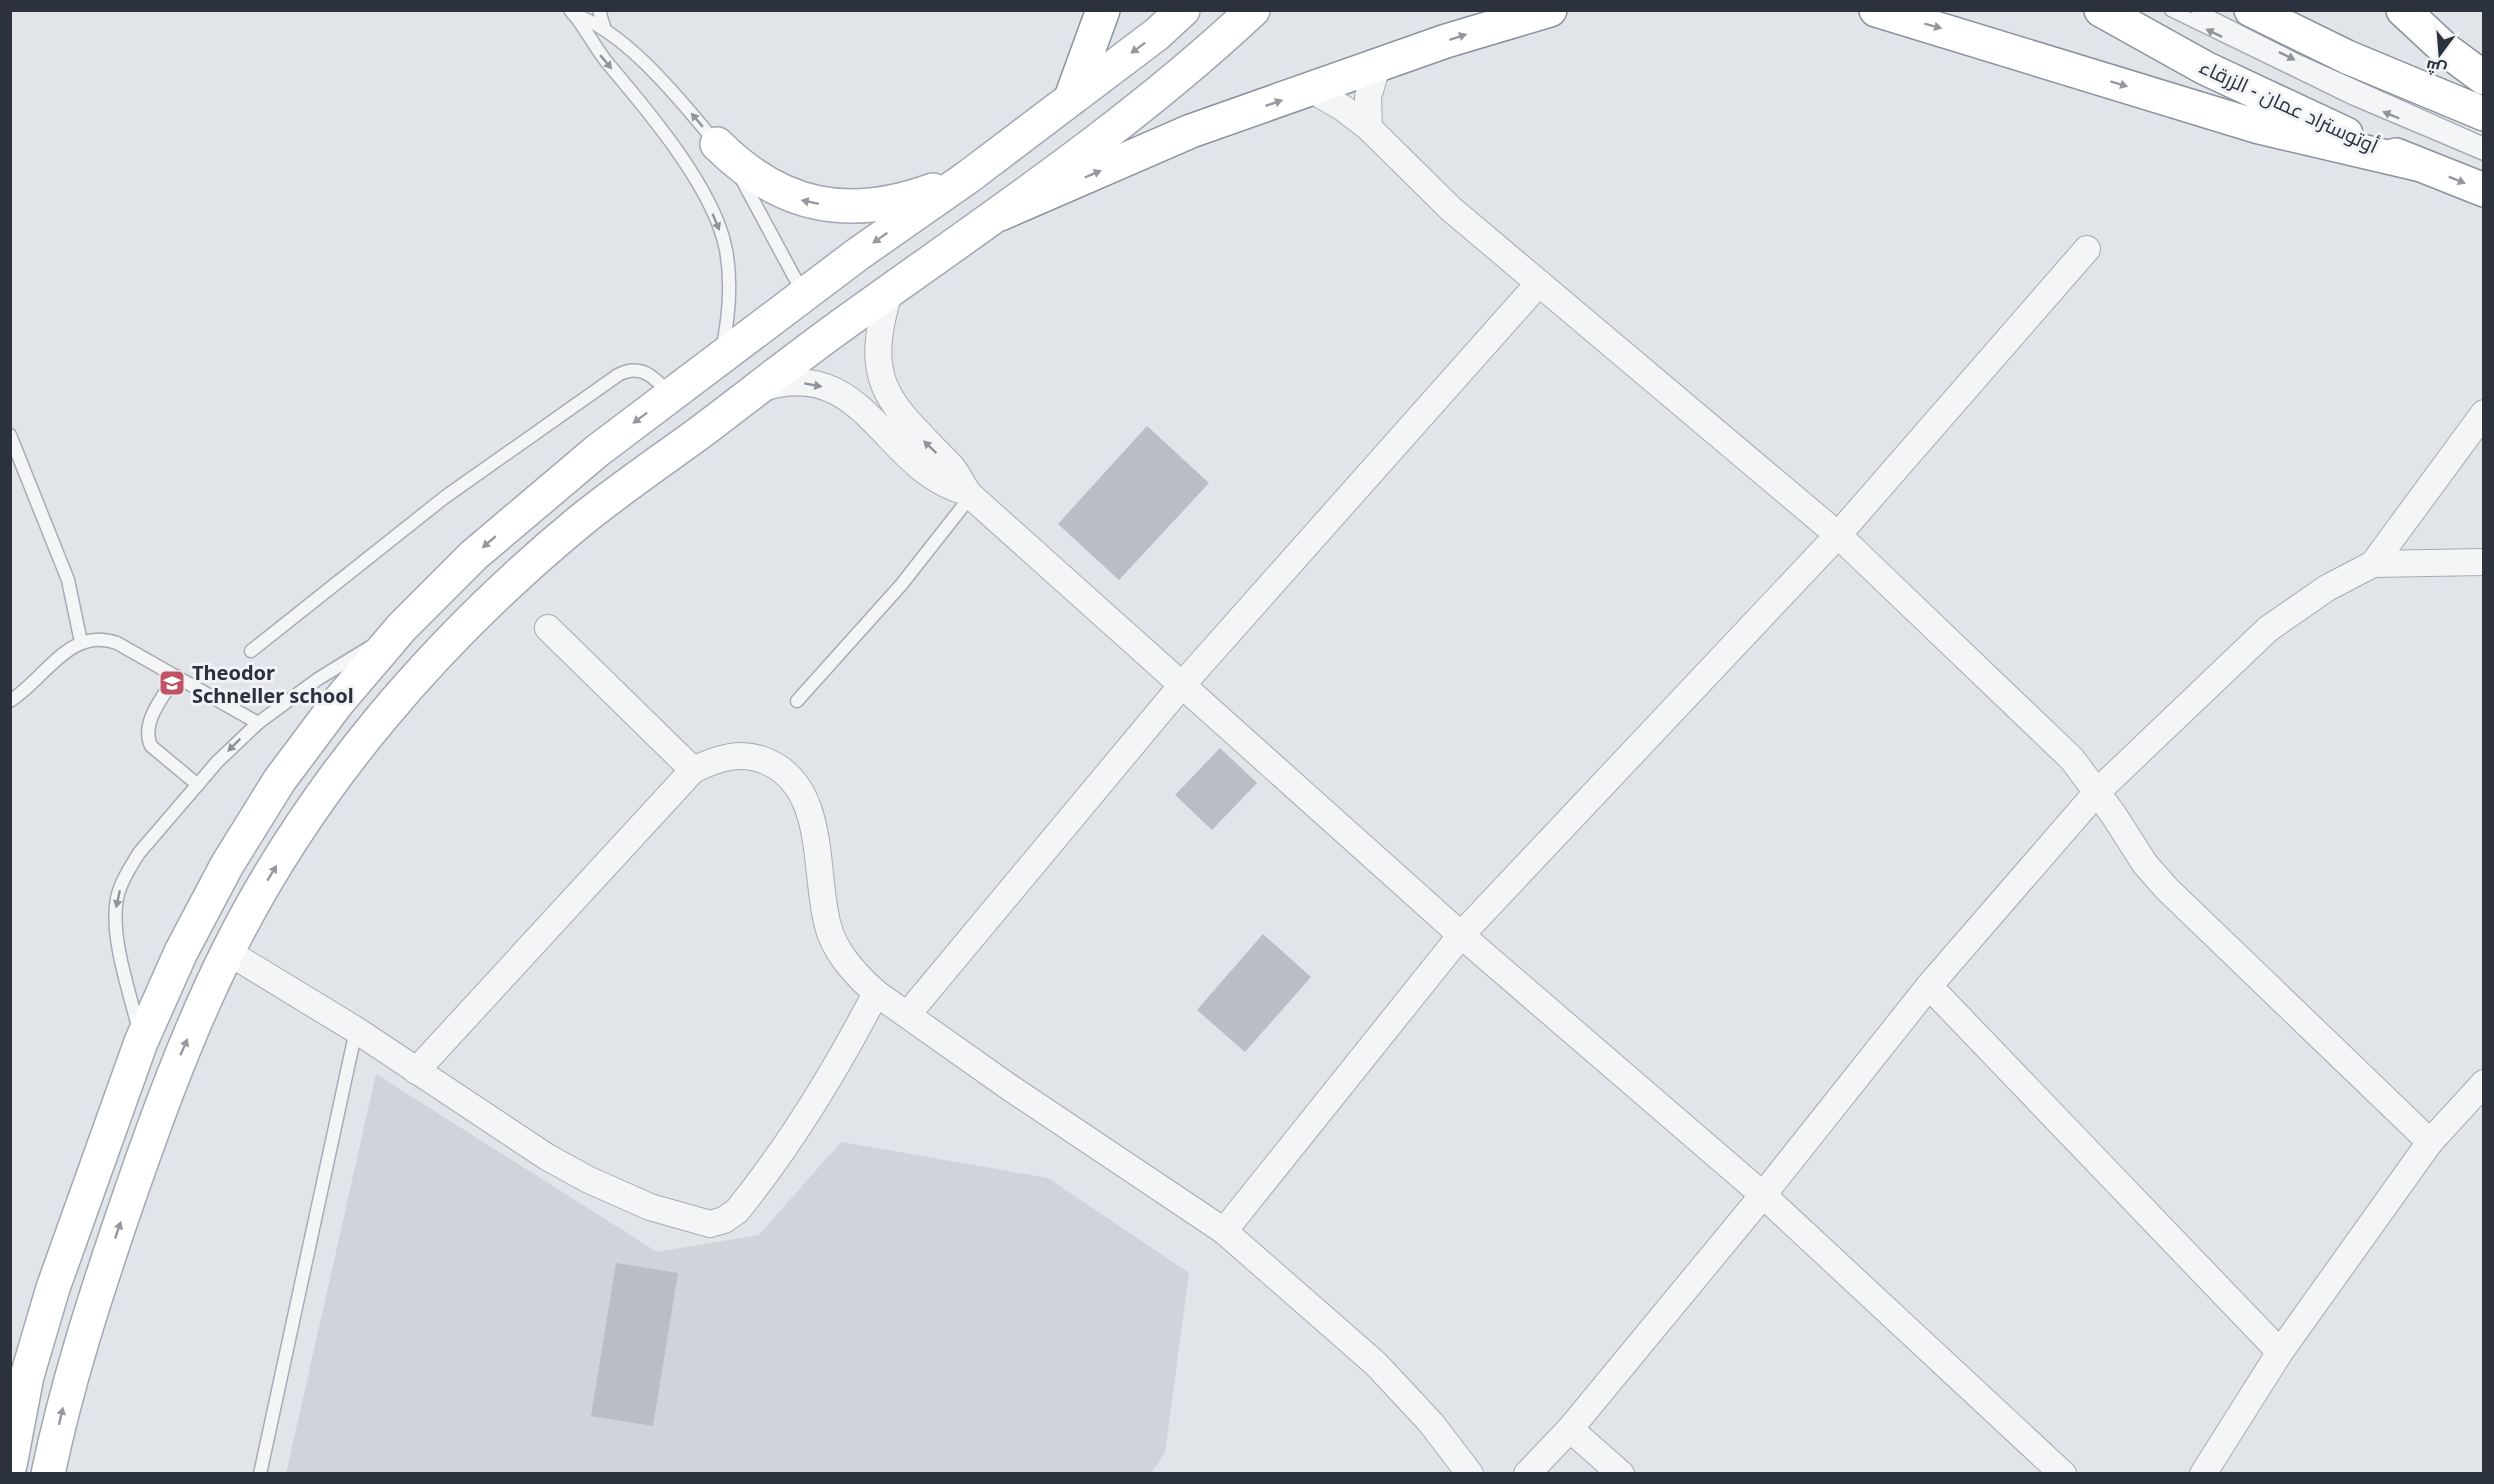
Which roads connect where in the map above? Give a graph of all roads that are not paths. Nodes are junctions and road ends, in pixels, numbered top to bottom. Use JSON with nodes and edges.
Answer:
{"nodes":[{"id":1,"x":599,"y":10,"type":"edge"},
{"id":2,"x":1103,"y":10,"type":"edge"},
{"id":3,"x":1183,"y":10,"type":"edge"},
{"id":4,"x":1253,"y":10,"type":"edge"},
{"id":5,"x":1550,"y":10,"type":"edge"},
{"id":6,"x":1876,"y":10,"type":"edge"},
{"id":7,"x":2101,"y":10,"type":"edge"},
{"id":8,"x":2170,"y":10,"type":"edge"},
{"id":9,"x":2197,"y":10,"type":"edge"},
{"id":10,"x":2251,"y":10,"type":"edge"},
{"id":11,"x":2403,"y":10,"type":"edge"},
{"id":12,"x":572,"y":12,"type":"edge"},
{"id":13,"x":604,"y":27,"type":"junction"},
{"id":14,"x":1377,"y":67,"type":"junction"},
{"id":15,"x":2484,"y":78,"type":"edge"},
{"id":16,"x":1312,"y":90,"type":"junction"},
{"id":17,"x":1071,"y":98,"type":"junction"},
{"id":18,"x":2484,"y":114,"type":"edge"},
{"id":19,"x":1369,"y":128,"type":"junction"},
{"id":20,"x":717,"y":144,"type":"junction"},
{"id":21,"x":2484,"y":144,"type":"edge"},
{"id":22,"x":2484,"y":154,"type":"edge"},
{"id":23,"x":2417,"y":164,"type":"junction"},
{"id":24,"x":968,"y":177,"type":"junction"},
{"id":25,"x":2484,"y":190,"type":"edge"},
{"id":26,"x":1000,"y":214,"type":"junction"},
{"id":27,"x":2087,"y":249,"type":"dead end"},
{"id":28,"x":1539,"y":283,"type":"junction"},
{"id":29,"x":889,"y":293,"type":"junction"},
{"id":30,"x":804,"y":295,"type":"junction"},
{"id":31,"x":830,"y":334,"type":"junction"},
{"id":32,"x":720,"y":360,"type":"junction"},
{"id":33,"x":756,"y":391,"type":"junction"},
{"id":34,"x":671,"y":395,"type":"junction"},
{"id":35,"x":2484,"y":413,"type":"edge"},
{"id":36,"x":10,"y":435,"type":"edge"},
{"id":37,"x":969,"y":494,"type":"junction"},
{"id":38,"x":1838,"y":536,"type":"junction"},
{"id":39,"x":2484,"y":562,"type":"edge"},
{"id":40,"x":2373,"y":564,"type":"junction"},
{"id":41,"x":402,"y":627,"type":"junction"},
{"id":42,"x":548,"y":628,"type":"dead end"},
{"id":43,"x":81,"y":642,"type":"junction"},
{"id":44,"x":251,"y":651,"type":"dead end"},
{"id":45,"x":176,"y":676,"type":"junction"},
{"id":46,"x":1182,"y":685,"type":"junction"},
{"id":47,"x":10,"y":700,"type":"edge"},
{"id":48,"x":797,"y":701,"type":"dead end"},
{"id":49,"x":258,"y":723,"type":"junction"},
{"id":50,"x":693,"y":770,"type":"junction"},
{"id":51,"x":198,"y":785,"type":"junction"},
{"id":52,"x":2097,"y":792,"type":"junction"},
{"id":53,"x":1461,"y":936,"type":"junction"},
{"id":54,"x":228,"y":952,"type":"junction"},
{"id":55,"x":1929,"y":986,"type":"junction"},
{"id":56,"x":876,"y":993,"type":"junction"},
{"id":57,"x":908,"y":1014,"type":"junction"},
{"id":58,"x":356,"y":1030,"type":"junction"},
{"id":59,"x":141,"y":1042,"type":"junction"},
{"id":60,"x":416,"y":1071,"type":"junction"},
{"id":61,"x":2484,"y":1083,"type":"edge"},
{"id":62,"x":2430,"y":1142,"type":"junction"},
{"id":63,"x":1763,"y":1195,"type":"junction"},
{"id":64,"x":1224,"y":1231,"type":"junction"},
{"id":65,"x":2280,"y":1352,"type":"junction"},
{"id":66,"x":27,"y":1376,"type":"junction"},
{"id":67,"x":68,"y":1385,"type":"junction"},
{"id":68,"x":1570,"y":1429,"type":"junction"},
{"id":69,"x":10,"y":1465,"type":"edge"},
{"id":70,"x":48,"y":1473,"type":"edge"},
{"id":71,"x":260,"y":1473,"type":"edge"},
{"id":72,"x":1470,"y":1473,"type":"edge"},
{"id":73,"x":1527,"y":1473,"type":"edge"},
{"id":74,"x":1621,"y":1473,"type":"edge"},
{"id":75,"x":2063,"y":1473,"type":"edge"},
{"id":76,"x":2203,"y":1473,"type":"edge"}],
"edges":[{"from":1,"to":13,"type":"lane"},
{"from":2,"to":17,"type":"main road"},
{"from":3,"to":17,"type":"main road","one_way":true},
{"from":4,"to":26,"type":"main road"},
{"from":14,"to":5,"type":"main road","one_way":true},
{"from":6,"to":23,"type":"main road","one_way":true},
{"from":7,"to":23,"type":"main road","name":"أوتوستراد عمان - الزرقاء"},
{"from":22,"to":8,"type":"lane","one_way":true},
{"from":9,"to":21,"type":"lane","one_way":true},
{"from":10,"to":18,"type":"main road"},
{"from":11,"to":15,"type":"main road"},
{"from":12,"to":13,"type":"lane"},
{"from":12,"to":32,"type":"lane","one_way":true},
{"from":20,"to":13,"type":"lane","one_way":true},
{"from":14,"to":16,"type":"main road"},
{"from":14,"to":19,"type":"street"},
{"from":16,"to":19,"type":"street"},
{"from":26,"to":16,"type":"main road","one_way":true},
{"from":17,"to":24,"type":"main road"},
{"from":19,"to":28,"type":"street"},
{"from":24,"to":20,"type":"main road","one_way":true},
{"from":20,"to":30,"type":"lane"},
{"from":23,"to":25,"type":"main road","name":"أوتوستراد عمان - الزرقاء","one_way":true},
{"from":24,"to":30,"type":"main road","one_way":true},
{"from":26,"to":29,"type":"main road"},
{"from":27,"to":38,"type":"street"},
{"from":28,"to":38,"type":"street"},
{"from":28,"to":46,"type":"street"},
{"from":29,"to":31,"type":"main road"},
{"from":37,"to":29,"type":"street","one_way":true},
{"from":30,"to":31,"type":"main road"},
{"from":30,"to":32,"type":"main road"},
{"from":31,"to":33,"type":"main road"},
{"from":32,"to":34,"type":"main road"},
{"from":33,"to":37,"type":"street","one_way":true},
{"from":54,"to":33,"type":"main road","one_way":true},
{"from":34,"to":41,"type":"main road","one_way":true},
{"from":34,"to":44,"type":"lane"},
{"from":35,"to":40,"type":"street"},
{"from":36,"to":43,"type":"lane"},
{"from":37,"to":46,"type":"street"},
{"from":37,"to":48,"type":"lane"},
{"from":38,"to":52,"type":"street"},
{"from":38,"to":53,"type":"street"},
{"from":39,"to":40,"type":"street"},
{"from":40,"to":52,"type":"street"},
{"from":41,"to":49,"type":"lane"},
{"from":41,"to":59,"type":"main road"},
{"from":42,"to":50,"type":"street"},
{"from":43,"to":45,"type":"lane"},
{"from":43,"to":47,"type":"lane"},
{"from":45,"to":49,"type":"lane"},
{"from":45,"to":51,"type":"lane"},
{"from":46,"to":53,"type":"street"},
{"from":46,"to":57,"type":"street"},
{"from":49,"to":51,"type":"lane","one_way":true},
{"from":50,"to":56,"type":"street"},
{"from":50,"to":60,"type":"street"},
{"from":51,"to":59,"type":"lane","one_way":true},
{"from":52,"to":55,"type":"street"},
{"from":52,"to":62,"type":"street"},
{"from":53,"to":63,"type":"street"},
{"from":53,"to":64,"type":"street"},
{"from":54,"to":58,"type":"street"},
{"from":67,"to":54,"type":"main road","one_way":true},
{"from":55,"to":63,"type":"street"},
{"from":55,"to":65,"type":"street"},
{"from":56,"to":57,"type":"street"},
{"from":56,"to":60,"type":"street"},
{"from":57,"to":64,"type":"street"},
{"from":58,"to":60,"type":"street"},
{"from":58,"to":71,"type":"lane"},
{"from":59,"to":66,"type":"main road"},
{"from":61,"to":62,"type":"street"},
{"from":62,"to":65,"type":"street"},
{"from":63,"to":68,"type":"street"},
{"from":63,"to":75,"type":"street"},
{"from":64,"to":72,"type":"street"},
{"from":65,"to":76,"type":"street"},
{"from":66,"to":67,"type":"main road"},
{"from":66,"to":69,"type":"main road"},
{"from":70,"to":67,"type":"main road","one_way":true},
{"from":68,"to":73,"type":"street"},
{"from":68,"to":74,"type":"street"}]}
